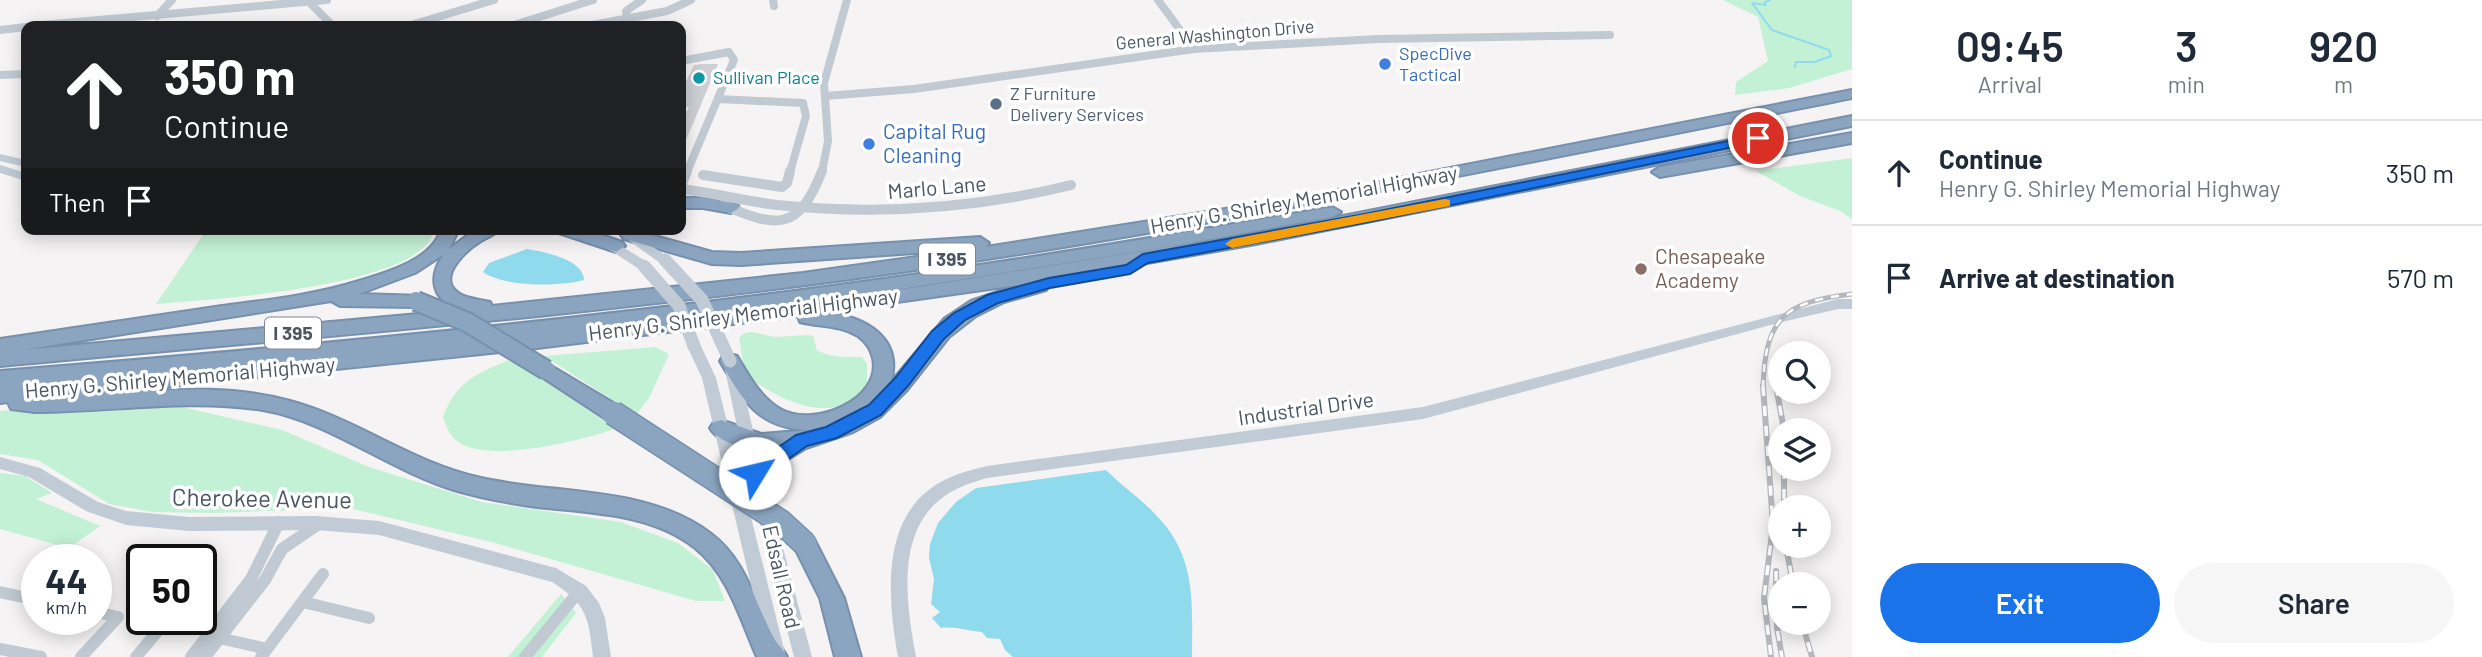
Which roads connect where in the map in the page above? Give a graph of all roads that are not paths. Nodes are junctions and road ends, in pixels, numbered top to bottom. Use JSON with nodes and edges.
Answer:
{"nodes":[{"id":1,"x":172,"y":0,"type":"edge"},
{"id":2,"x":327,"y":0,"type":"edge"},
{"id":3,"x":494,"y":0,"type":"edge"},
{"id":4,"x":593,"y":0,"type":"edge"},
{"id":5,"x":642,"y":0,"type":"edge"},
{"id":6,"x":691,"y":0,"type":"edge"},
{"id":7,"x":847,"y":0,"type":"edge"},
{"id":8,"x":1158,"y":0,"type":"edge"},
{"id":9,"x":308,"y":1,"type":"edge"},
{"id":10,"x":157,"y":16,"type":"junction"},
{"id":11,"x":627,"y":19,"type":"junction"},
{"id":12,"x":69,"y":21,"type":"edge"},
{"id":13,"x":328,"y":21,"type":"edge"},
{"id":14,"x":425,"y":21,"type":"edge"},
{"id":15,"x":527,"y":21,"type":"edge"},
{"id":16,"x":616,"y":21,"type":"edge"},
{"id":17,"x":21,"y":28,"type":"edge"},
{"id":18,"x":0,"y":30,"type":"edge"},
{"id":19,"x":1610,"y":35,"type":"dead end"},
{"id":20,"x":1194,"y":49,"type":"junction"},
{"id":21,"x":686,"y":60,"type":"edge"},
{"id":22,"x":21,"y":74,"type":"edge"},
{"id":23,"x":0,"y":75,"type":"edge"},
{"id":24,"x":1852,"y":83,"type":"edge"},
{"id":25,"x":1852,"y":94,"type":"edge"},
{"id":26,"x":825,"y":96,"type":"junction"},
{"id":27,"x":718,"y":99,"type":"junction"},
{"id":28,"x":1852,"y":111,"type":"edge"},
{"id":29,"x":1759,"y":112,"type":"junction"},
{"id":30,"x":1852,"y":121,"type":"edge"},
{"id":31,"x":1852,"y":138,"type":"edge"},
{"id":32,"x":0,"y":157,"type":"edge"},
{"id":33,"x":21,"y":163,"type":"edge"},
{"id":34,"x":0,"y":169,"type":"edge"},
{"id":35,"x":686,"y":173,"type":"edge"},
{"id":36,"x":21,"y":175,"type":"edge"},
{"id":37,"x":703,"y":175,"type":"dead end"},
{"id":38,"x":686,"y":183,"type":"edge"},
{"id":39,"x":1071,"y":185,"type":"dead end"},
{"id":40,"x":1479,"y":196,"type":"junction"},
{"id":41,"x":686,"y":197,"type":"edge"},
{"id":42,"x":686,"y":203,"type":"edge"},
{"id":43,"x":805,"y":207,"type":"junction"},
{"id":44,"x":731,"y":208,"type":"junction"},
{"id":45,"x":480,"y":235,"type":"edge"},
{"id":46,"x":623,"y":235,"type":"edge"},
{"id":47,"x":624,"y":235,"type":"edge"},
{"id":48,"x":626,"y":235,"type":"edge"},
{"id":49,"x":662,"y":235,"type":"edge"},
{"id":50,"x":446,"y":237,"type":"edge"},
{"id":51,"x":1090,"y":237,"type":"junction"},
{"id":52,"x":779,"y":258,"type":"junction"},
{"id":53,"x":1143,"y":259,"type":"junction"},
{"id":54,"x":585,"y":302,"type":"junction"},
{"id":55,"x":1852,"y":304,"type":"edge"},
{"id":56,"x":272,"y":305,"type":"junction"},
{"id":57,"x":760,"y":316,"type":"junction"},
{"id":58,"x":0,"y":346,"type":"edge"},
{"id":59,"x":0,"y":359,"type":"edge"},
{"id":60,"x":730,"y":361,"type":"junction"},
{"id":61,"x":0,"y":379,"type":"edge"},
{"id":62,"x":0,"y":395,"type":"edge"},
{"id":63,"x":0,"y":401,"type":"edge"},
{"id":64,"x":722,"y":428,"type":"junction"},
{"id":65,"x":748,"y":440,"type":"junction"},
{"id":66,"x":802,"y":440,"type":"junction"},
{"id":67,"x":0,"y":463,"type":"edge"},
{"id":68,"x":754,"y":471,"type":"junction"},
{"id":69,"x":279,"y":522,"type":"junction"},
{"id":70,"x":323,"y":522,"type":"junction"},
{"id":71,"x":323,"y":575,"type":"dead end"},
{"id":72,"x":580,"y":590,"type":"junction"},
{"id":73,"x":0,"y":592,"type":"edge"},
{"id":74,"x":21,"y":597,"type":"edge"},
{"id":75,"x":303,"y":602,"type":"junction"},
{"id":76,"x":369,"y":618,"type":"dead end"},
{"id":77,"x":101,"y":635,"type":"edge"},
{"id":78,"x":154,"y":635,"type":"edge"},
{"id":79,"x":215,"y":636,"type":"junction"},
{"id":80,"x":0,"y":649,"type":"edge"},
{"id":81,"x":264,"y":653,"type":"edge"},
{"id":82,"x":41,"y":657,"type":"edge"},
{"id":83,"x":81,"y":657,"type":"edge"},
{"id":84,"x":136,"y":657,"type":"edge"},
{"id":85,"x":191,"y":657,"type":"edge"},
{"id":86,"x":205,"y":657,"type":"edge"},
{"id":87,"x":525,"y":657,"type":"edge"},
{"id":88,"x":602,"y":657,"type":"edge"},
{"id":89,"x":775,"y":657,"type":"edge"},
{"id":90,"x":803,"y":657,"type":"edge"},
{"id":91,"x":848,"y":657,"type":"edge"},
{"id":92,"x":907,"y":657,"type":"edge"}],
"edges":[{"from":1,"to":10,"type":"street"},
{"from":2,"to":9,"type":"street"},
{"from":3,"to":14,"type":"street"},
{"from":4,"to":15,"type":"street"},
{"from":5,"to":11,"type":"street"},
{"from":6,"to":11,"type":"street"},
{"from":7,"to":26,"type":"street"},
{"from":8,"to":20,"type":"street"},
{"from":9,"to":10,"type":"street"},
{"from":9,"to":13,"type":"street"},
{"from":10,"to":12,"type":"street"},
{"from":11,"to":16,"type":"street"},
{"from":17,"to":18,"type":"street"},
{"from":19,"to":20,"type":"street","name":"General Washington Drive"},
{"from":20,"to":26,"type":"street","name":"General Washington Drive"},
{"from":21,"to":27,"type":"street"},
{"from":22,"to":23,"type":"street"},
{"from":24,"to":29,"type":"highway"},
{"from":25,"to":29,"type":"highway","name":"Henry G. Shirley Memorial Highway","number":"I 395"},
{"from":26,"to":43,"type":"street"},
{"from":27,"to":35,"type":"street"},
{"from":27,"to":37,"type":"street"},
{"from":28,"to":61,"type":"highway"},
{"from":29,"to":51,"type":"highway","name":"Henry G. Shirley Memorial Highway","number":"I 395"},
{"from":30,"to":40,"type":"highway","name":"Henry G. Shirley Memorial Highway","number":"I 395"},
{"from":31,"to":40,"type":"highway"},
{"from":32,"to":33,"type":"street"},
{"from":34,"to":36,"type":"street"},
{"from":38,"to":43,"type":"street","name":"Marlo Lane"},
{"from":39,"to":43,"type":"street","name":"Marlo Lane"},
{"from":40,"to":53,"type":"highway","name":"Henry G. Shirley Memorial Highway","number":"I 395"},
{"from":41,"to":44,"type":"street"},
{"from":42,"to":44,"type":"highway"},
{"from":43,"to":44,"type":"street"},
{"from":45,"to":54,"type":"highway"},
{"from":46,"to":64,"type":"street","name":"Edsall Road","bridge":true},
{"from":47,"to":60,"type":"street","name":"Edsall Road","bridge":true},
{"from":48,"to":52,"type":"highway"},
{"from":49,"to":52,"type":"highway"},
{"from":50,"to":56,"type":"highway"},
{"from":51,"to":52,"type":"highway"},
{"from":51,"to":54,"type":"highway","name":"Henry G. Shirley Memorial Highway","number":"I 395"},
{"from":53,"to":57,"type":"highway","name":"Henry G. Shirley Memorial Highway","number":"I 395"},
{"from":53,"to":66,"type":"highway"},
{"from":54,"to":59,"type":"highway","name":"Henry G. Shirley Memorial Highway","number":"I 395"},
{"from":55,"to":92,"type":"street","name":"Industrial Drive"},
{"from":56,"to":58,"type":"highway"},
{"from":56,"to":91,"type":"highway","bridge":true},
{"from":57,"to":60,"type":"highway"},
{"from":57,"to":62,"type":"highway","name":"Henry G. Shirley Memorial Highway","number":"I 395"},
{"from":60,"to":65,"type":"street","name":"Edsall Road"},
{"from":63,"to":89,"type":"highway"},
{"from":64,"to":65,"type":"highway"},
{"from":64,"to":89,"type":"street","name":"Edsall Road"},
{"from":65,"to":66,"type":"highway"},
{"from":65,"to":68,"type":"street","name":"Edsall Road"},
{"from":66,"to":68,"type":"highway"},
{"from":67,"to":69,"type":"street","name":"Cherokee Avenue"},
{"from":68,"to":90,"type":"street","name":"Edsall Road"},
{"from":69,"to":70,"type":"street","name":"Cherokee Avenue"},
{"from":69,"to":79,"type":"street"},
{"from":70,"to":72,"type":"street","name":"Cherokee Avenue"},
{"from":70,"to":79,"type":"street"},
{"from":71,"to":75,"type":"street"},
{"from":72,"to":87,"type":"street"},
{"from":72,"to":88,"type":"street"},
{"from":73,"to":74,"type":"street"},
{"from":75,"to":76,"type":"street"},
{"from":75,"to":81,"type":"street"},
{"from":77,"to":83,"type":"street"},
{"from":78,"to":84,"type":"street"},
{"from":79,"to":81,"type":"street"},
{"from":79,"to":85,"type":"street"},
{"from":79,"to":86,"type":"street"},
{"from":80,"to":82,"type":"street"}]}
